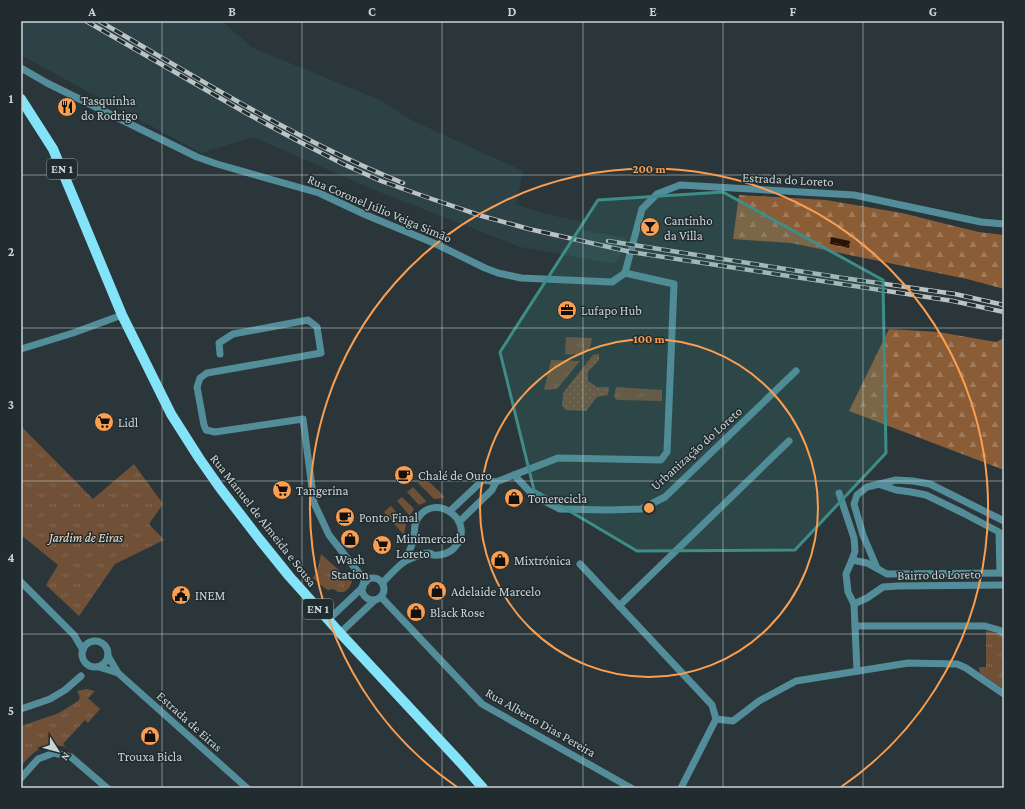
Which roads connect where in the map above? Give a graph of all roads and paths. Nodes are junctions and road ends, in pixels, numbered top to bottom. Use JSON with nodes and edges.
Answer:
{"nodes":[{"id":1,"x":21,"y":68,"type":"edge"},
{"id":2,"x":21,"y":99,"type":"edge"},
{"id":3,"x":1004,"y":224,"type":"edge"},
{"id":4,"x":625,"y":273,"type":"junction"},
{"id":5,"x":122,"y":315,"type":"junction"},
{"id":6,"x":21,"y":349,"type":"edge"},
{"id":7,"x":220,"y":354,"type":"dead end"},
{"id":8,"x":796,"y":371,"type":"dead end"},
{"id":9,"x":789,"y":441,"type":"dead end"},
{"id":10,"x":514,"y":475,"type":"junction"},
{"id":11,"x":496,"y":482,"type":"junction"},
{"id":12,"x":878,"y":484,"type":"junction"},
{"id":13,"x":839,"y":493,"type":"dead end"},
{"id":14,"x":450,"y":511,"type":"junction"},
{"id":15,"x":1004,"y":521,"type":"edge"},
{"id":16,"x":459,"y":522,"type":"junction"},
{"id":17,"x":852,"y":560,"type":"junction"},
{"id":18,"x":405,"y":561,"type":"junction"},
{"id":19,"x":580,"y":564,"type":"dead end"},
{"id":20,"x":877,"y":568,"type":"junction"},
{"id":21,"x":1002,"y":573,"type":"edge"},
{"id":22,"x":21,"y":582,"type":"edge"},
{"id":23,"x":382,"y":583,"type":"junction"},
{"id":24,"x":364,"y":585,"type":"junction"},
{"id":25,"x":1004,"y":585,"type":"edge"},
{"id":26,"x":378,"y":598,"type":"junction"},
{"id":27,"x":854,"y":604,"type":"junction"},
{"id":28,"x":619,"y":606,"type":"junction"},
{"id":29,"x":328,"y":620,"type":"junction"},
{"id":30,"x":855,"y":626,"type":"junction"},
{"id":31,"x":340,"y":633,"type":"junction"},
{"id":32,"x":1004,"y":634,"type":"edge"},
{"id":33,"x":74,"y":635,"type":"junction"},
{"id":34,"x":92,"y":642,"type":"junction"},
{"id":35,"x":83,"y":650,"type":"junction"},
{"id":36,"x":108,"y":656,"type":"junction"},
{"id":37,"x":99,"y":667,"type":"junction"},
{"id":38,"x":858,"y":671,"type":"junction"},
{"id":39,"x":118,"y":673,"type":"junction"},
{"id":40,"x":81,"y":676,"type":"dead end"},
{"id":41,"x":1004,"y":694,"type":"edge"},
{"id":42,"x":21,"y":709,"type":"edge"},
{"id":43,"x":716,"y":719,"type":"junction"},
{"id":44,"x":21,"y":778,"type":"edge"},
{"id":45,"x":107,"y":788,"type":"edge"},
{"id":46,"x":247,"y":788,"type":"edge"},
{"id":47,"x":483,"y":788,"type":"edge"},
{"id":48,"x":631,"y":788,"type":"edge"},
{"id":49,"x":681,"y":788,"type":"edge"}],
"edges":[{"from":1,"to":4,"type":"street","name":"Rua Coronel Júlio Veiga Simão"},
{"from":2,"to":5,"type":"main road","name":"Rua Manuel de Almeida e Sousa","number":"EN 1"},
{"from":3,"to":4,"type":"street","name":"Estrada do Loreto"},
{"from":4,"to":10,"type":"street"},
{"from":5,"to":6,"type":"street"},
{"from":5,"to":29,"type":"main road","name":"Rua Manuel de Almeida e Sousa","number":"EN 1"},
{"from":7,"to":24,"type":"street"},
{"from":8,"to":10,"type":"street","name":"Urbanização do Loreto"},
{"from":9,"to":28,"type":"street"},
{"from":10,"to":11,"type":"street"},
{"from":11,"to":14,"type":"street"},
{"from":11,"to":16,"type":"street"},
{"from":12,"to":15,"type":"street"},
{"from":12,"to":20,"type":"street"},
{"from":12,"to":21,"type":"street","name":"Bairro do Loreto"},
{"from":13,"to":17,"type":"street"},
{"from":14,"to":16,"type":"street"},
{"from":14,"to":18,"type":"street"},
{"from":16,"to":18,"type":"street"},
{"from":17,"to":20,"type":"street","name":"Bairro do Loreto"},
{"from":17,"to":27,"type":"street"},
{"from":18,"to":23,"type":"street"},
{"from":19,"to":28,"type":"street"},
{"from":20,"to":21,"type":"street","name":"Bairro do Loreto"},
{"from":22,"to":33,"type":"street","name":"Estrada de Eiras"},
{"from":23,"to":24,"type":"street"},
{"from":23,"to":26,"type":"street"},
{"from":24,"to":26,"type":"street"},
{"from":24,"to":29,"type":"street"},
{"from":25,"to":27,"type":"street","name":"Bairro do Loreto"},
{"from":26,"to":31,"type":"street"},
{"from":26,"to":48,"type":"street","name":"Rua Alberto Dias Pereira"},
{"from":27,"to":30,"type":"street"},
{"from":28,"to":43,"type":"street"},
{"from":29,"to":31,"type":"main road","name":"Rua Manuel de Almeida e Sousa","number":"EN 1"},
{"from":30,"to":32,"type":"street"},
{"from":30,"to":38,"type":"street"},
{"from":31,"to":47,"type":"main road","name":"Rua Manuel de Almeida e Sousa","number":"EN 1"},
{"from":33,"to":34,"type":"street","name":"Estrada de Eiras"},
{"from":33,"to":35,"type":"street","name":"Estrada de Eiras"},
{"from":34,"to":35,"type":"street"},
{"from":34,"to":36,"type":"street","name":"Estrada de Eiras"},
{"from":35,"to":37,"type":"street","name":"Estrada de Eiras"},
{"from":36,"to":37,"type":"street"},
{"from":36,"to":39,"type":"street","name":"Estrada de Eiras"},
{"from":37,"to":39,"type":"street","name":"Estrada de Eiras"},
{"from":38,"to":41,"type":"street"},
{"from":38,"to":43,"type":"street"},
{"from":39,"to":46,"type":"street","name":"Estrada de Eiras"},
{"from":40,"to":42,"type":"street"},
{"from":43,"to":49,"type":"street"},
{"from":44,"to":45,"type":"street"}]}
